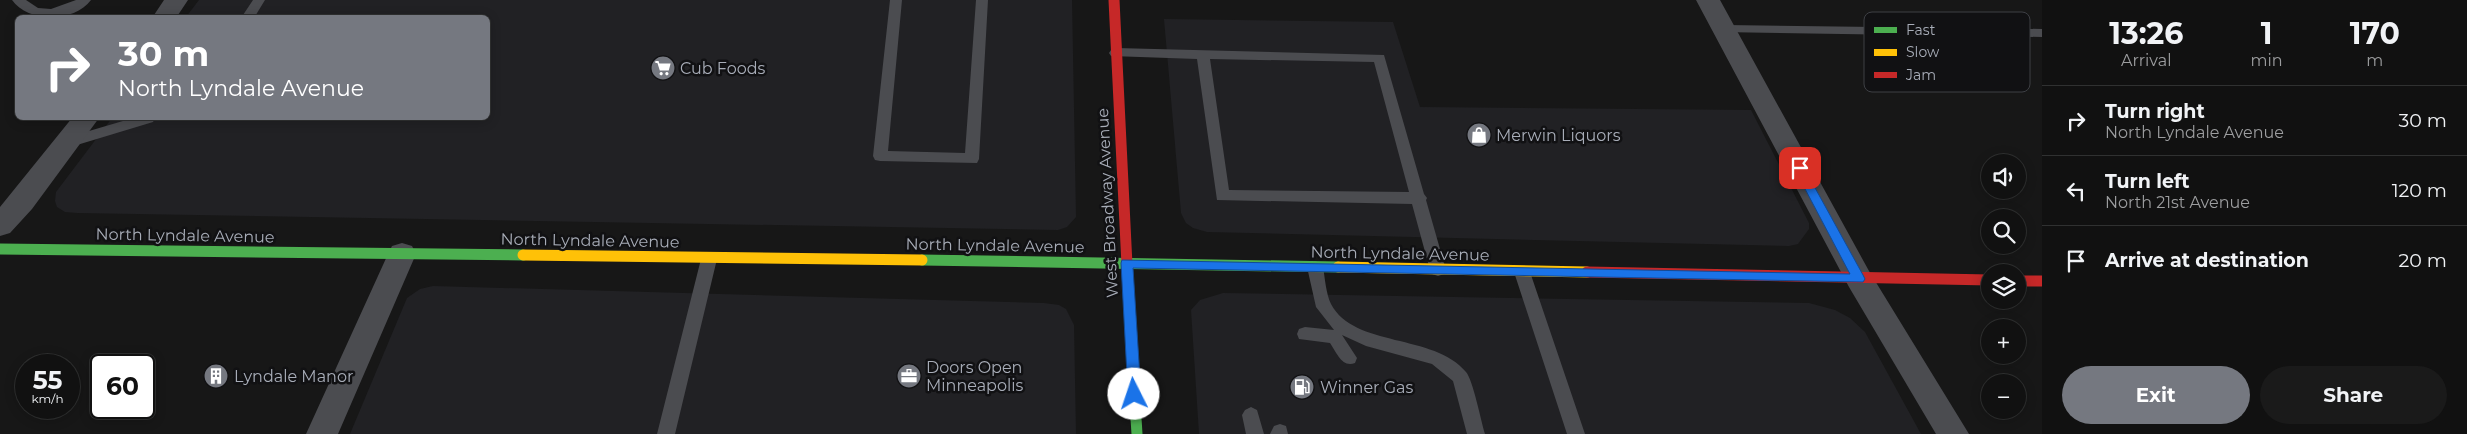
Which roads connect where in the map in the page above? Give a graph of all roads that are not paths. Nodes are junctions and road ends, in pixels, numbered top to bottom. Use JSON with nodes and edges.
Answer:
{"nodes":[{"id":1,"x":18,"y":0,"type":"edge"},
{"id":2,"x":85,"y":0,"type":"edge"},
{"id":3,"x":176,"y":0,"type":"edge"},
{"id":4,"x":259,"y":0,"type":"edge"},
{"id":5,"x":896,"y":0,"type":"edge"},
{"id":6,"x":982,"y":0,"type":"edge"},
{"id":7,"x":1114,"y":0,"type":"edge"},
{"id":8,"x":1708,"y":0,"type":"edge"},
{"id":9,"x":165,"y":15,"type":"edge"},
{"id":10,"x":249,"y":15,"type":"edge"},
{"id":11,"x":1725,"y":29,"type":"junction"},
{"id":12,"x":1864,"y":31,"type":"edge"},
{"id":13,"x":1116,"y":53,"type":"junction"},
{"id":14,"x":1204,"y":54,"type":"junction"},
{"id":15,"x":84,"y":120,"type":"edge"},
{"id":16,"x":142,"y":120,"type":"edge"},
{"id":17,"x":67,"y":143,"type":"junction"},
{"id":18,"x":1420,"y":198,"type":"junction"},
{"id":19,"x":0,"y":225,"type":"edge"},
{"id":20,"x":0,"y":249,"type":"edge"},
{"id":21,"x":402,"y":254,"type":"junction"},
{"id":22,"x":709,"y":259,"type":"junction"},
{"id":23,"x":1127,"y":263,"type":"junction"},
{"id":24,"x":1315,"y":267,"type":"junction"},
{"id":25,"x":1438,"y":270,"type":"junction"},
{"id":26,"x":1522,"y":272,"type":"junction"},
{"id":27,"x":1859,"y":279,"type":"junction"},
{"id":28,"x":1981,"y":280,"type":"edge"},
{"id":29,"x":2026,"y":281,"type":"edge"},
{"id":30,"x":2042,"y":281,"type":"edge"},
{"id":31,"x":1305,"y":334,"type":"dead end"},
{"id":32,"x":1333,"y":336,"type":"junction"},
{"id":33,"x":1349,"y":358,"type":"dead end"},
{"id":34,"x":1251,"y":415,"type":"dead end"},
{"id":35,"x":322,"y":434,"type":"edge"},
{"id":36,"x":666,"y":434,"type":"edge"},
{"id":37,"x":1137,"y":434,"type":"edge"},
{"id":38,"x":1255,"y":434,"type":"edge"},
{"id":39,"x":1476,"y":434,"type":"edge"},
{"id":40,"x":1576,"y":434,"type":"edge"},
{"id":41,"x":1953,"y":434,"type":"edge"}],
"edges":[{"from":1,"to":2,"type":"lane"},
{"from":3,"to":9,"type":"street"},
{"from":4,"to":10,"type":"lane"},
{"from":5,"to":6,"type":"lane"},
{"from":7,"to":13,"type":"street","name":"West Broadway Avenue"},
{"from":8,"to":11,"type":"street"},
{"from":11,"to":12,"type":"lane"},
{"from":11,"to":27,"type":"street"},
{"from":13,"to":14,"type":"lane"},
{"from":13,"to":23,"type":"street","name":"West Broadway Avenue"},
{"from":14,"to":18,"type":"lane"},
{"from":14,"to":18,"type":"lane"},
{"from":15,"to":17,"type":"street"},
{"from":16,"to":17,"type":"lane"},
{"from":17,"to":19,"type":"street"},
{"from":18,"to":25,"type":"lane"},
{"from":20,"to":21,"type":"street","name":"North Lyndale Avenue"},
{"from":21,"to":22,"type":"street","name":"North Lyndale Avenue"},
{"from":21,"to":35,"type":"street"},
{"from":22,"to":23,"type":"street","name":"North Lyndale Avenue"},
{"from":22,"to":36,"type":"lane"},
{"from":23,"to":24,"type":"street","name":"North Lyndale Avenue"},
{"from":23,"to":37,"type":"street","name":"West Broadway Avenue"},
{"from":24,"to":25,"type":"street","name":"North Lyndale Avenue"},
{"from":24,"to":32,"type":"lane"},
{"from":25,"to":26,"type":"street","name":"North Lyndale Avenue"},
{"from":26,"to":27,"type":"street","name":"North Lyndale Avenue"},
{"from":26,"to":40,"type":"lane"},
{"from":27,"to":28,"type":"street","name":"North Lyndale Avenue"},
{"from":27,"to":41,"type":"street"},
{"from":29,"to":30,"type":"street"},
{"from":31,"to":32,"type":"lane"},
{"from":32,"to":33,"type":"lane"},
{"from":32,"to":39,"type":"lane"},
{"from":34,"to":38,"type":"lane"}]}
